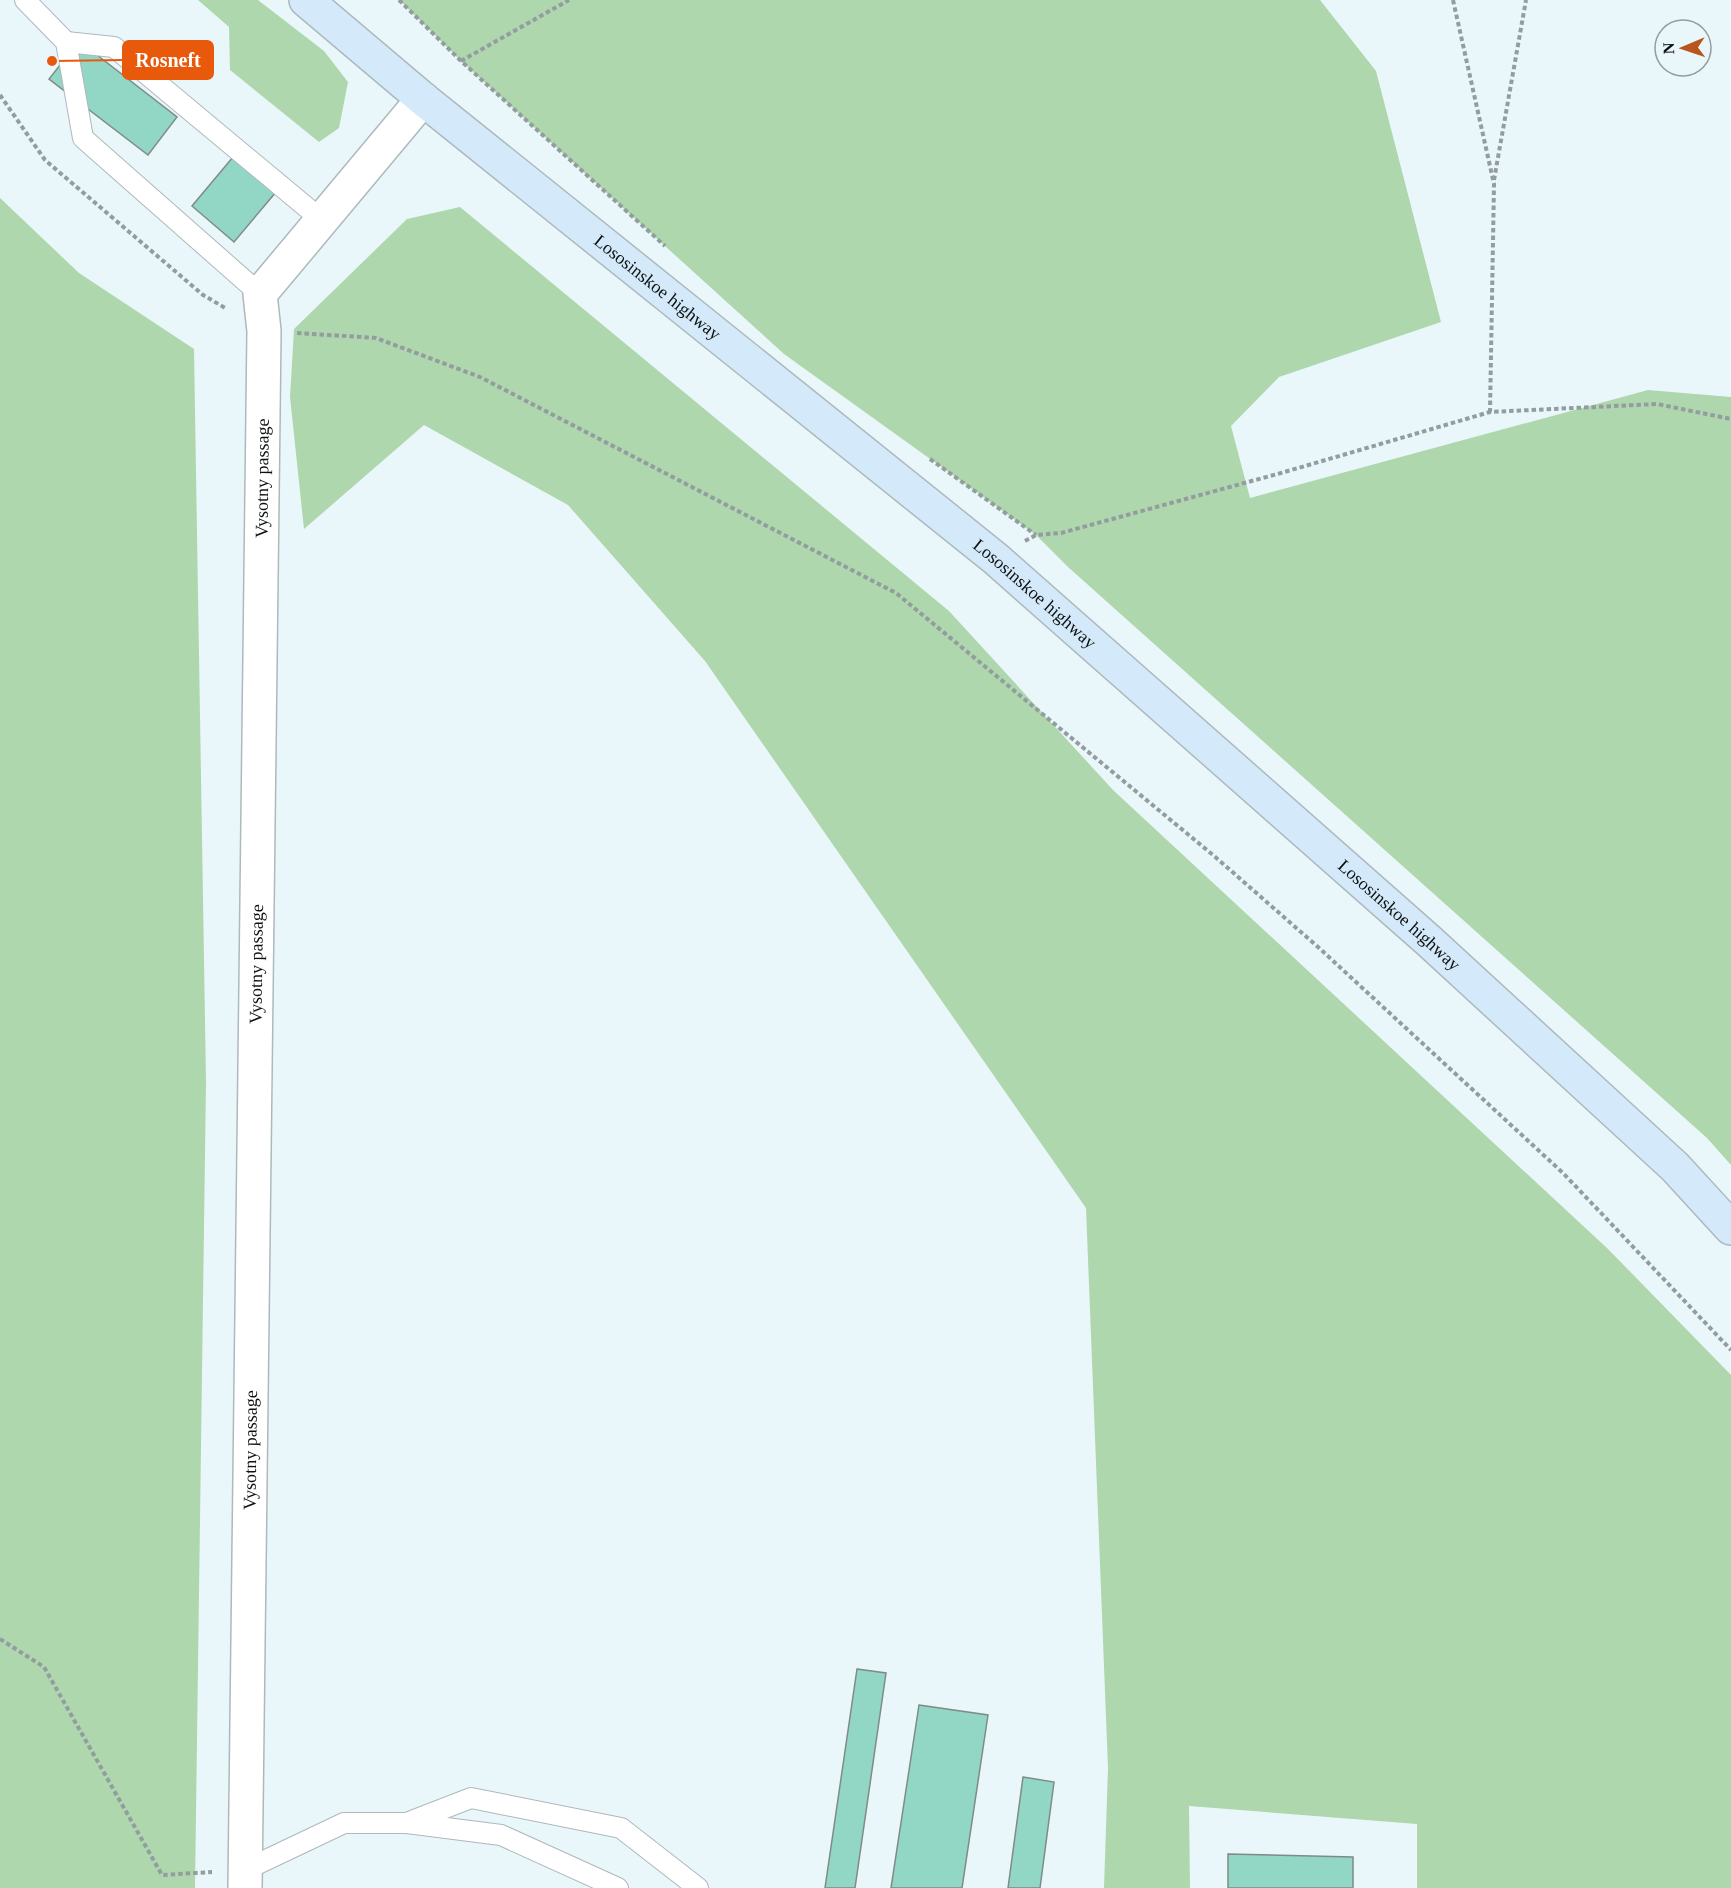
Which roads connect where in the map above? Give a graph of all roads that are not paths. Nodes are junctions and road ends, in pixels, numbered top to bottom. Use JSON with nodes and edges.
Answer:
{"nodes":[{"id":1,"x":25,"y":0,"type":"edge"},
{"id":2,"x":306,"y":0,"type":"edge"},
{"id":3,"x":66,"y":42,"type":"junction"},
{"id":4,"x":423,"y":99,"type":"junction"},
{"id":5,"x":323,"y":221,"type":"junction"},
{"id":6,"x":260,"y":294,"type":"junction"},
{"id":7,"x":1731,"y":1228,"type":"edge"},
{"id":8,"x":407,"y":1823,"type":"junction"},
{"id":9,"x":245,"y":1879,"type":"edge"},
{"id":10,"x":618,"y":1888,"type":"edge"},
{"id":11,"x":698,"y":1888,"type":"edge"}],
"edges":[{"from":1,"to":3,"type":"lane"},
{"from":2,"to":4,"type":"main road","name":"Lososinskoe highway"},
{"from":3,"to":5,"type":"lane"},
{"from":3,"to":6,"type":"lane"},
{"from":4,"to":5,"type":"street"},
{"from":4,"to":7,"type":"main road","name":"Lososinskoe highway"},
{"from":5,"to":6,"type":"street"},
{"from":6,"to":9,"type":"street","name":"Vysotny passage"},
{"from":8,"to":9,"type":"lane"},
{"from":8,"to":10,"type":"lane"},
{"from":8,"to":11,"type":"lane"}]}
